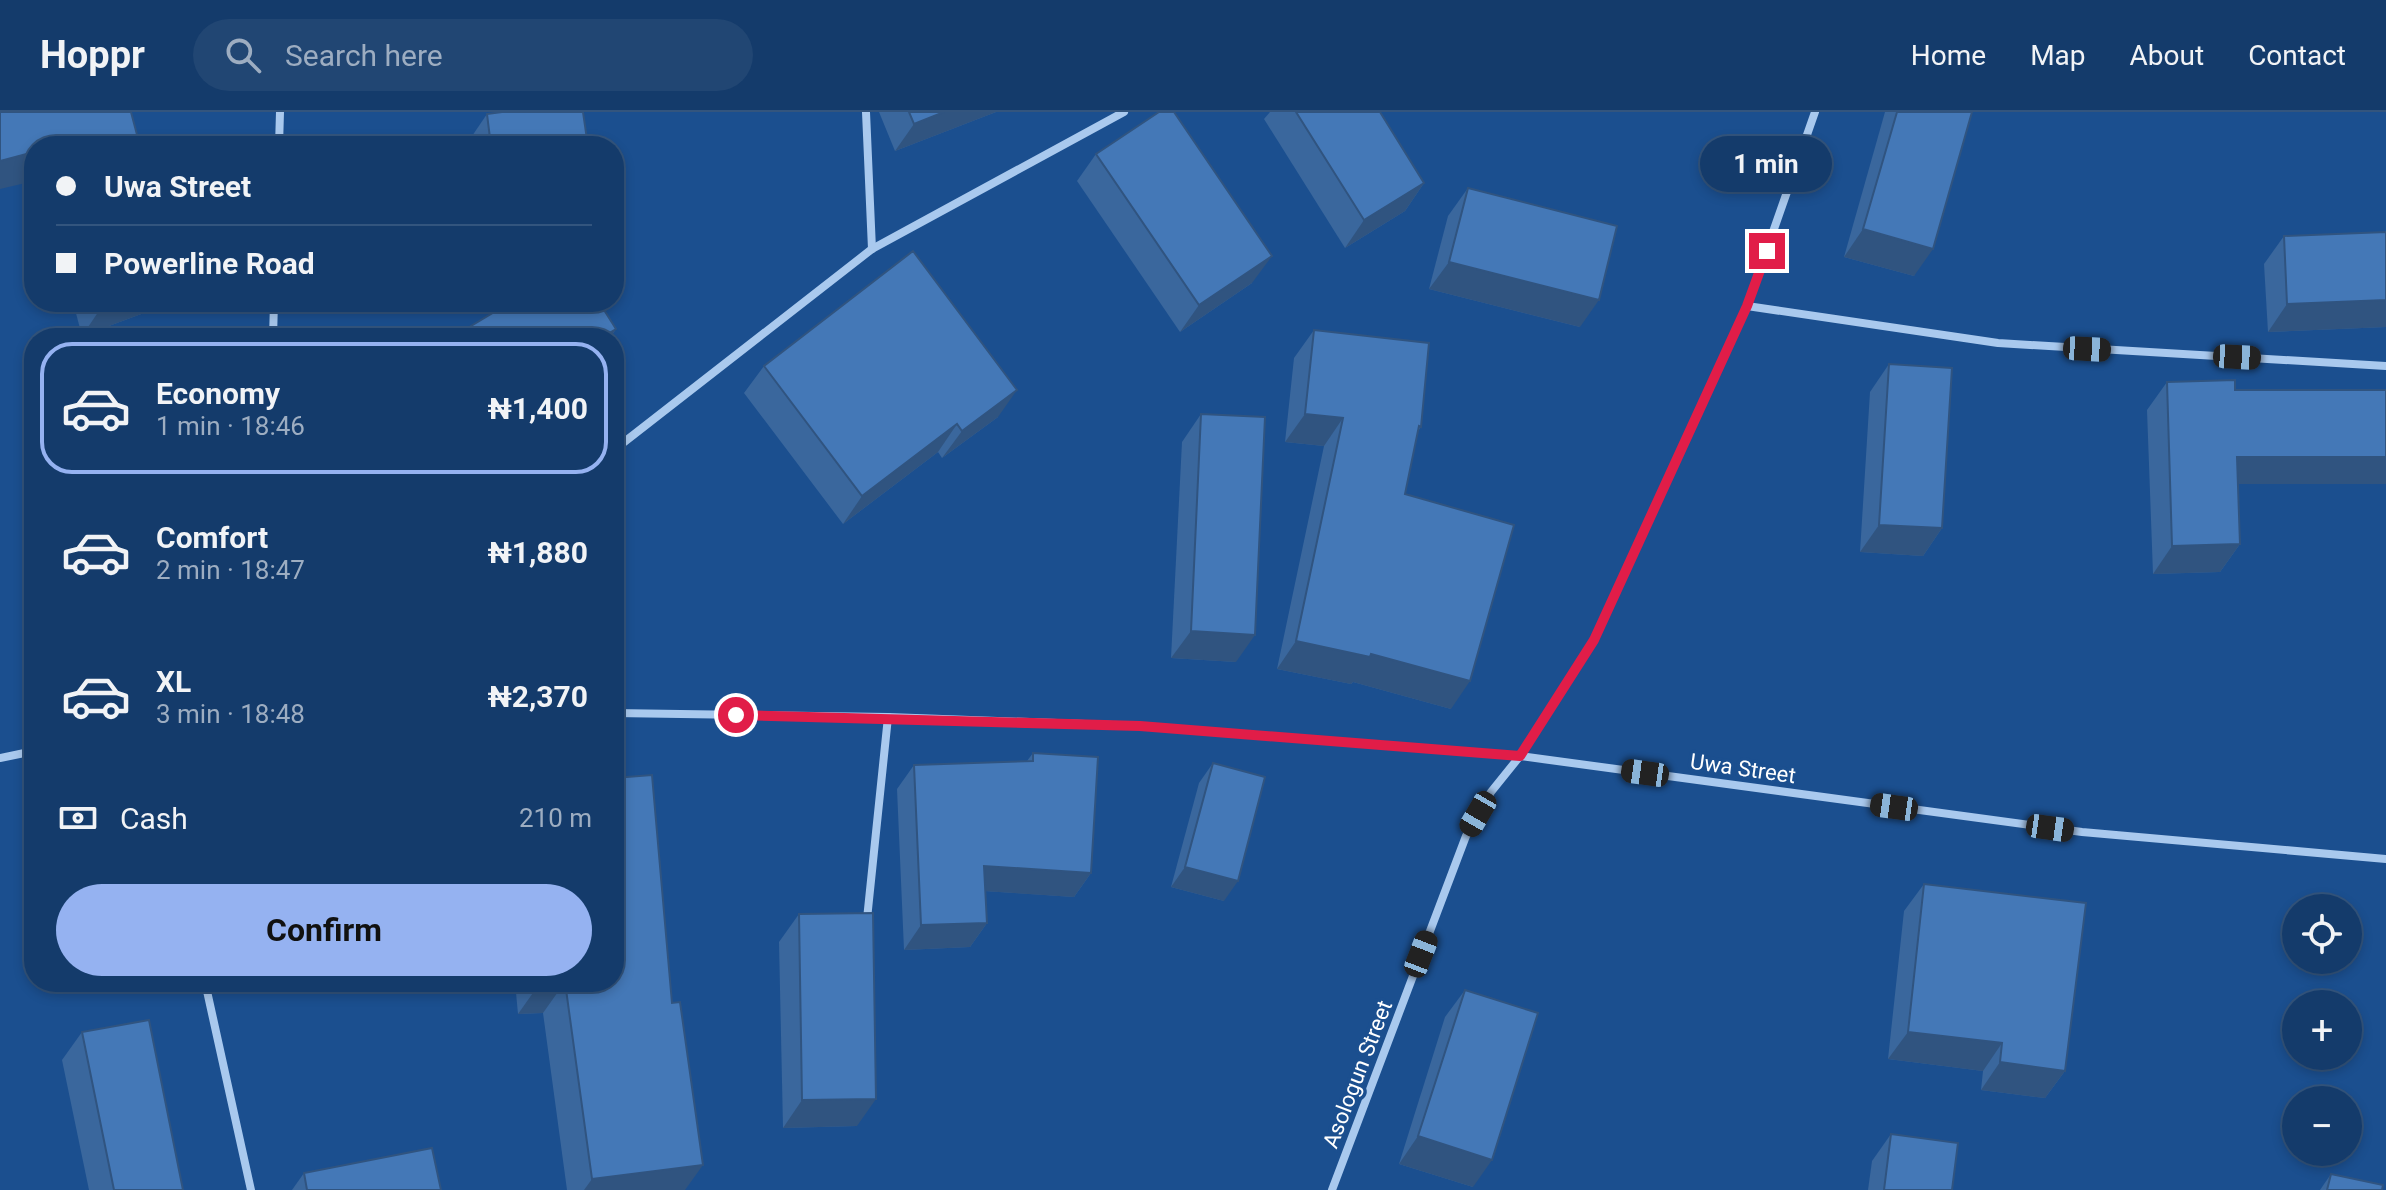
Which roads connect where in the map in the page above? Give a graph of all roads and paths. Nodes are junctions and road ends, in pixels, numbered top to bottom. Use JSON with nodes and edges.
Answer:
{"nodes":[{"id":1,"x":280,"y":112,"type":"edge"},
{"id":2,"x":866,"y":112,"type":"edge"},
{"id":3,"x":1124,"y":112,"type":"edge"},
{"id":4,"x":1815,"y":112,"type":"edge"},
{"id":5,"x":279,"y":136,"type":"edge"},
{"id":6,"x":872,"y":249,"type":"junction"},
{"id":7,"x":1747,"y":306,"type":"junction"},
{"id":8,"x":2386,"y":366,"type":"edge"},
{"id":9,"x":624,"y":442,"type":"edge"},
{"id":10,"x":624,"y":713,"type":"edge"},
{"id":11,"x":888,"y":717,"type":"junction"},
{"id":12,"x":24,"y":753,"type":"edge"},
{"id":13,"x":1520,"y":756,"type":"junction"},
{"id":14,"x":0,"y":758,"type":"edge"},
{"id":15,"x":2386,"y":859,"type":"edge"},
{"id":16,"x":867,"y":919,"type":"edge"},
{"id":17,"x":207,"y":992,"type":"edge"},
{"id":18,"x":251,"y":1190,"type":"edge"},
{"id":19,"x":1332,"y":1190,"type":"edge"}],
"edges":[{"from":1,"to":5,"type":"street"},
{"from":2,"to":6,"type":"street"},
{"from":3,"to":6,"type":"street"},
{"from":4,"to":7,"type":"street","name":"Asologun Street"},
{"from":6,"to":9,"type":"street"},
{"from":7,"to":8,"type":"street"},
{"from":7,"to":13,"type":"street","name":"Asologun Street"},
{"from":10,"to":11,"type":"street","name":"Uwa Street"},
{"from":11,"to":13,"type":"street","name":"Uwa Street"},
{"from":11,"to":16,"type":"street"},
{"from":12,"to":14,"type":"street"},
{"from":13,"to":15,"type":"street","name":"Uwa Street"},
{"from":13,"to":19,"type":"street","name":"Asologun Street"},
{"from":17,"to":18,"type":"street"}]}
